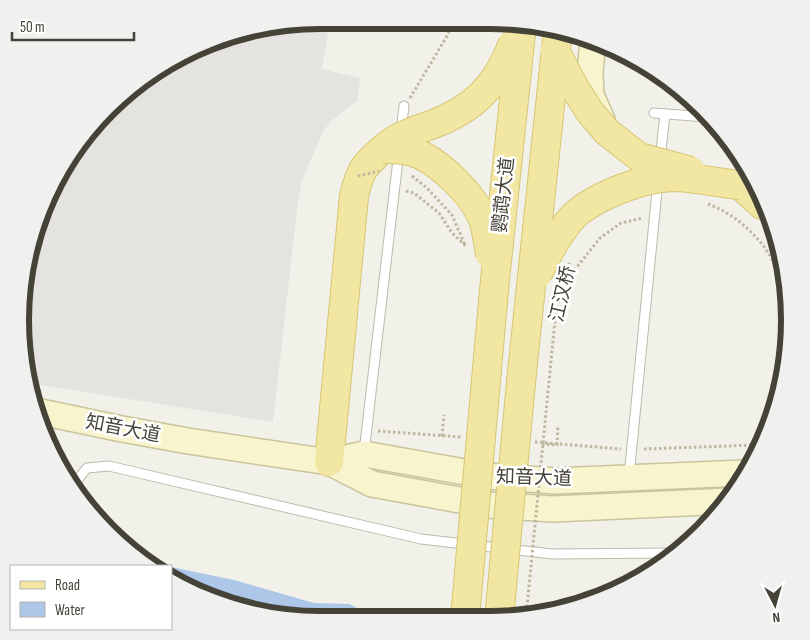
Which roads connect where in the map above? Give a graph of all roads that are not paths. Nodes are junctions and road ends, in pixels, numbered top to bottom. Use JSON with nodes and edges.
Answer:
{"nodes":[{"id":1,"x":518,"y":30,"type":"edge"},
{"id":2,"x":520,"y":30,"type":"edge"},
{"id":3,"x":556,"y":40,"type":"edge"},
{"id":4,"x":592,"y":47,"type":"edge"},
{"id":5,"x":404,"y":106,"type":"road end"},
{"id":6,"x":654,"y":113,"type":"dead end"},
{"id":7,"x":665,"y":114,"type":"junction"},
{"id":8,"x":698,"y":116,"type":"edge"},
{"id":9,"x":607,"y":132,"type":"junction"},
{"id":10,"x":385,"y":159,"type":"junction"},
{"id":11,"x":740,"y":185,"type":"junction"},
{"id":12,"x":754,"y":198,"type":"edge"},
{"id":13,"x":494,"y":290,"type":"junction"},
{"id":14,"x":530,"y":292,"type":"junction"},
{"id":15,"x":44,"y":413,"type":"edge"},
{"id":16,"x":364,"y":454,"type":"junction"},
{"id":17,"x":329,"y":462,"type":"junction"},
{"id":18,"x":737,"y":473,"type":"edge"},
{"id":19,"x":628,"y":479,"type":"junction"},
{"id":20,"x":77,"y":480,"type":"edge"},
{"id":21,"x":717,"y":502,"type":"edge"},
{"id":22,"x":664,"y":553,"type":"edge"},
{"id":23,"x":466,"y":611,"type":"edge"},
{"id":24,"x":499,"y":611,"type":"edge"}],
"edges":[{"from":1,"to":10,"type":"main road","bridge":true},
{"from":2,"to":13,"type":"main road","name":"鹦鹉大道","bridge":true},
{"from":3,"to":9,"type":"main road","bridge":true},
{"from":3,"to":14,"type":"main road","name":"鹦鹉大道","bridge":true},
{"from":4,"to":9,"type":"main road"},
{"from":5,"to":16,"type":"lane"},
{"from":6,"to":7,"type":"lane"},
{"from":7,"to":8,"type":"lane"},
{"from":7,"to":19,"type":"lane"},
{"from":9,"to":11,"type":"main road","bridge":true},
{"from":10,"to":13,"type":"main road","bridge":true},
{"from":10,"to":17,"type":"main road"},
{"from":11,"to":12,"type":"main road"},
{"from":11,"to":14,"type":"main road","bridge":true},
{"from":13,"to":23,"type":"main road","name":"鹦鹉大道","bridge":true},
{"from":14,"to":24,"type":"main road","name":"鹦鹉大道","bridge":true},
{"from":15,"to":17,"type":"main road","name":"知音大道"},
{"from":16,"to":17,"type":"main road","name":"知音大道"},
{"from":16,"to":19,"type":"main road","name":"知音大道"},
{"from":17,"to":21,"type":"main road","name":"知音大道"},
{"from":18,"to":19,"type":"main road","name":"知音大道"},
{"from":20,"to":22,"type":"lane"}]}
